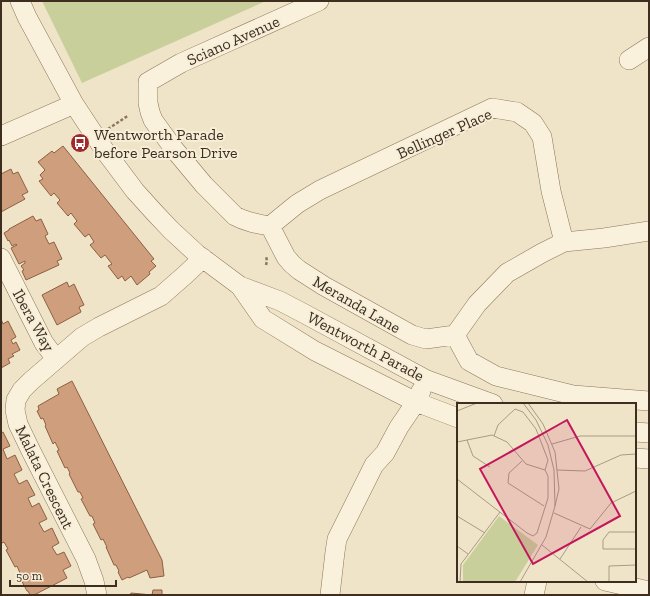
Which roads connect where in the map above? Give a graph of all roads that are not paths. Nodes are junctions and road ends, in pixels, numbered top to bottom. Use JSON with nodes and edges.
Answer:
{"nodes":[{"id":1,"x":20,"y":1,"type":"edge"},
{"id":2,"x":319,"y":1,"type":"edge"},
{"id":3,"x":649,"y":47,"type":"edge"},
{"id":4,"x":629,"y":60,"type":"dead end"},
{"id":5,"x":74,"y":104,"type":"junction"},
{"id":6,"x":1,"y":136,"type":"edge"},
{"id":7,"x":270,"y":226,"type":"junction"},
{"id":8,"x":649,"y":231,"type":"edge"},
{"id":9,"x":564,"y":242,"type":"junction"},
{"id":10,"x":1,"y":258,"type":"edge"},
{"id":11,"x":202,"y":258,"type":"junction"},
{"id":12,"x":240,"y":286,"type":"junction"},
{"id":13,"x":455,"y":335,"type":"junction"},
{"id":14,"x":56,"y":359,"type":"junction"},
{"id":15,"x":420,"y":376,"type":"junction"},
{"id":16,"x":409,"y":399,"type":"junction"},
{"id":17,"x":649,"y":401,"type":"edge"},
{"id":18,"x":490,"y":403,"type":"edge"},
{"id":19,"x":457,"y":418,"type":"edge"},
{"id":20,"x":636,"y":432,"type":"edge"},
{"id":21,"x":649,"y":433,"type":"edge"},
{"id":22,"x":636,"y":458,"type":"edge"},
{"id":23,"x":649,"y":459,"type":"edge"},
{"id":24,"x":537,"y":582,"type":"edge"},
{"id":25,"x":609,"y":582,"type":"edge"},
{"id":26,"x":649,"y":591,"type":"edge"},
{"id":27,"x":97,"y":595,"type":"edge"},
{"id":28,"x":330,"y":595,"type":"edge"},
{"id":29,"x":534,"y":595,"type":"edge"}],
"edges":[{"from":1,"to":5,"type":"street","name":"Wentworth Parade"},
{"from":2,"to":7,"type":"street","name":"Sciano Avenue"},
{"from":3,"to":4,"type":"street"},
{"from":5,"to":6,"type":"street"},
{"from":5,"to":11,"type":"street","name":"Wentworth Parade"},
{"from":7,"to":9,"type":"street","name":"Bellinger Place"},
{"from":7,"to":13,"type":"street","name":"Meranda Lane"},
{"from":8,"to":9,"type":"street"},
{"from":9,"to":13,"type":"street"},
{"from":10,"to":14,"type":"street","name":"Ibera Way"},
{"from":11,"to":12,"type":"street","name":"Wentworth Parade"},
{"from":11,"to":14,"type":"street","name":"Malata Crescent"},
{"from":12,"to":15,"type":"street","name":"Wentworth Parade"},
{"from":12,"to":16,"type":"street","name":"Wentworth Parade"},
{"from":13,"to":17,"type":"street"},
{"from":14,"to":27,"type":"street","name":"Malata Crescent"},
{"from":15,"to":16,"type":"street"},
{"from":15,"to":18,"type":"street","name":"Wentworth Parade"},
{"from":16,"to":19,"type":"street","name":"Wentworth Parade"},
{"from":16,"to":28,"type":"street"},
{"from":20,"to":21,"type":"street"},
{"from":22,"to":23,"type":"street"},
{"from":24,"to":29,"type":"street"},
{"from":25,"to":26,"type":"street"}]}
